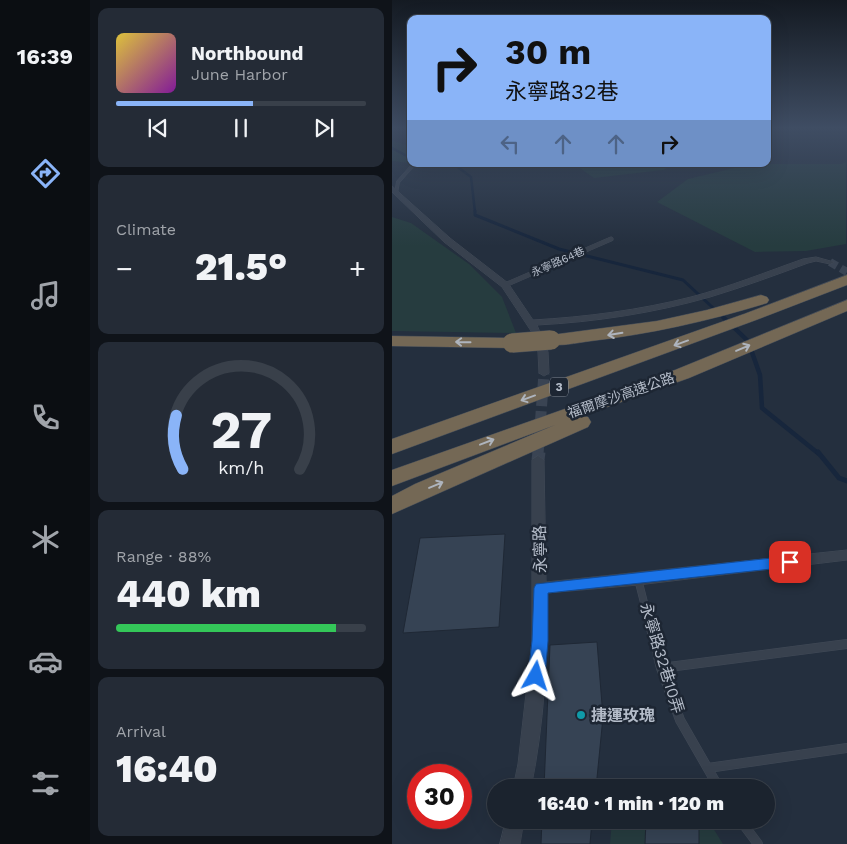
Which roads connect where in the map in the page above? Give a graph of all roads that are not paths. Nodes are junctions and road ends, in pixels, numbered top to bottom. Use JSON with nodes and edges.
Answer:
{"nodes":[{"id":1,"x":411,"y":167,"type":"edge"},
{"id":2,"x":394,"y":190,"type":"edge"},
{"id":3,"x":611,"y":239,"type":"dead end"},
{"id":4,"x":830,"y":262,"type":"tunnel mouth"},
{"id":5,"x":846,"y":272,"type":"edge"},
{"id":6,"x":846,"y":279,"type":"edge"},
{"id":7,"x":505,"y":285,"type":"junction"},
{"id":8,"x":846,"y":305,"type":"edge"},
{"id":9,"x":724,"y":319,"type":"junction"},
{"id":10,"x":533,"y":327,"type":"junction"},
{"id":11,"x":392,"y":341,"type":"edge"},
{"id":12,"x":544,"y":373,"type":"tunnel mouth"},
{"id":13,"x":682,"y":374,"type":"junction"},
{"id":14,"x":392,"y":447,"type":"edge"},
{"id":15,"x":538,"y":460,"type":"tunnel mouth"},
{"id":16,"x":392,"y":478,"type":"edge"},
{"id":17,"x":392,"y":506,"type":"edge"},
{"id":18,"x":846,"y":555,"type":"edge"},
{"id":19,"x":638,"y":579,"type":"junction"},
{"id":20,"x":541,"y":588,"type":"junction"},
{"id":21,"x":846,"y":644,"type":"edge"},
{"id":22,"x":661,"y":668,"type":"junction"},
{"id":23,"x":846,"y":748,"type":"edge"},
{"id":24,"x":708,"y":768,"type":"junction"},
{"id":25,"x":524,"y":779,"type":"edge"},
{"id":26,"x":714,"y":779,"type":"edge"},
{"id":27,"x":513,"y":829,"type":"edge"},
{"id":28,"x":747,"y":829,"type":"edge"},
{"id":29,"x":510,"y":844,"type":"edge"},
{"id":30,"x":758,"y":844,"type":"edge"}],
"edges":[{"from":1,"to":2,"type":"lane"},
{"from":2,"to":7,"type":"street"},
{"from":3,"to":7,"type":"lane","name":"永寧路64巷"},
{"from":4,"to":10,"type":"street"},
{"from":5,"to":9,"type":"highway"},
{"from":6,"to":9,"type":"highway","name":"福爾摩沙高速公路","number":"3"},
{"from":7,"to":10,"type":"street"},
{"from":13,"to":8,"type":"highway","name":"福爾摩沙高速公路","number":"3","one_way":true},
{"from":9,"to":11,"type":"highway","one_way":true,"bridge":true},
{"from":9,"to":14,"type":"highway","name":"福爾摩沙高速公路","number":"3","one_way":true},
{"from":10,"to":12,"type":"street"},
{"from":16,"to":13,"type":"highway","name":"福爾摩沙高速公路","number":"3","one_way":true},
{"from":17,"to":13,"type":"highway","one_way":true},
{"from":15,"to":20,"type":"street","name":"永寧路"},
{"from":18,"to":19,"type":"street"},
{"from":19,"to":20,"type":"street"},
{"from":19,"to":22,"type":"lane","name":"永寧路32巷10弄"},
{"from":20,"to":25,"type":"street","name":"永寧路"},
{"from":21,"to":22,"type":"lane"},
{"from":22,"to":24,"type":"lane","name":"永寧路32巷10弄"},
{"from":23,"to":24,"type":"lane"},
{"from":24,"to":26,"type":"lane","name":"永寧路32巷10弄"},
{"from":27,"to":29,"type":"street"},
{"from":28,"to":30,"type":"lane"}]}
